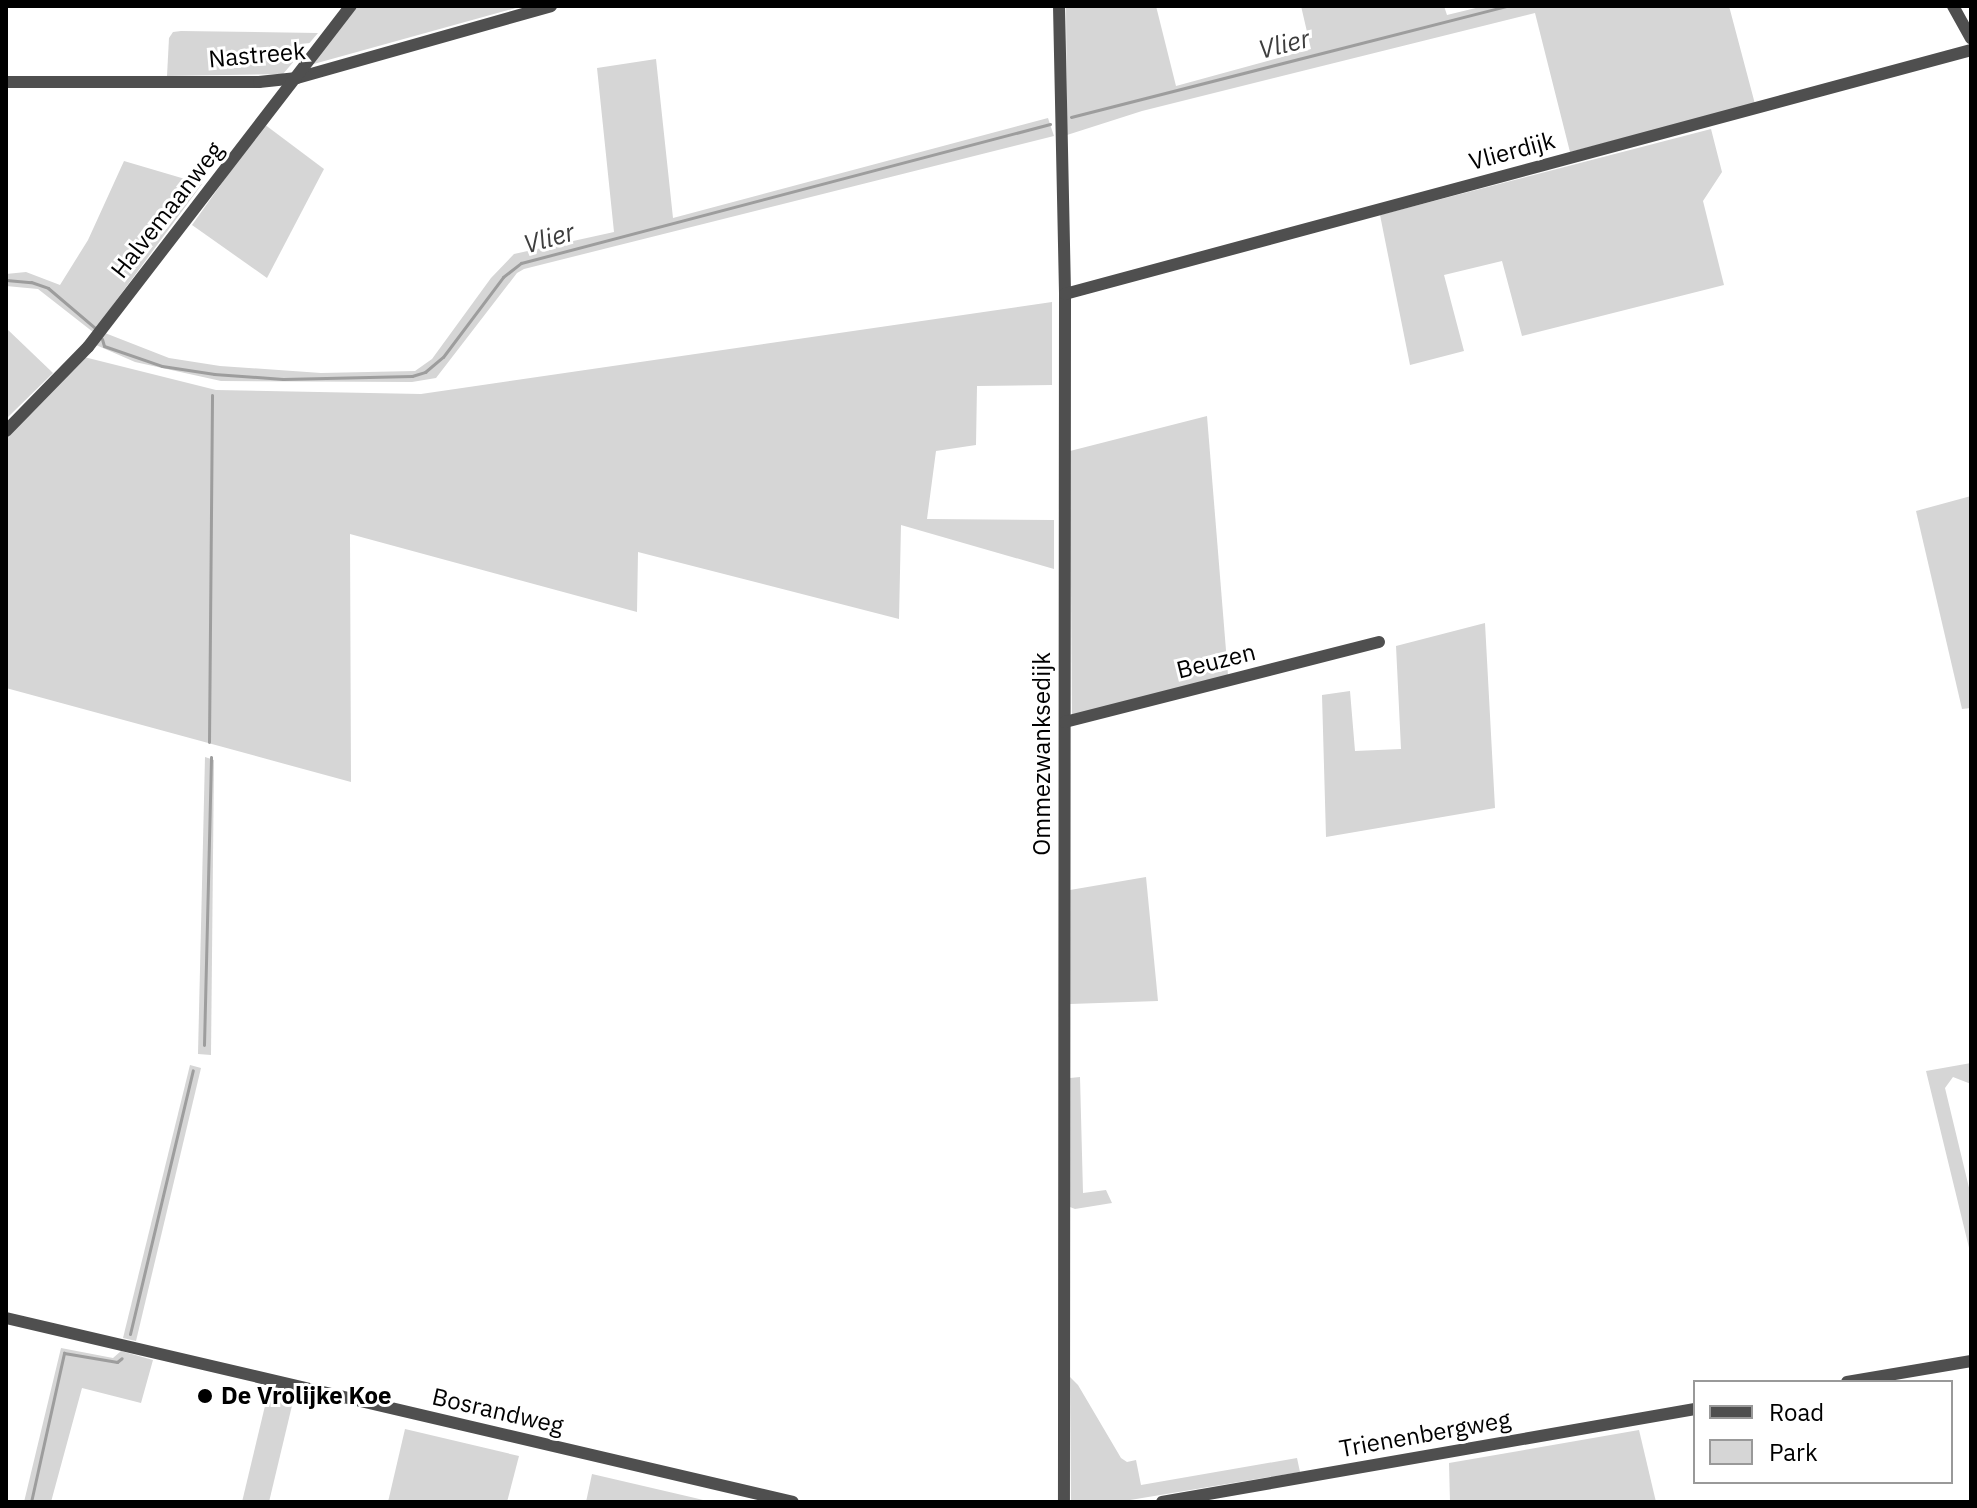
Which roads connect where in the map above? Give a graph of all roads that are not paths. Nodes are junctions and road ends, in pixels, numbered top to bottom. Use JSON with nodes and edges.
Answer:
{"nodes":[{"id":1,"x":351,"y":6,"type":"edge"},
{"id":2,"x":551,"y":6,"type":"edge"},
{"id":3,"x":1059,"y":6,"type":"edge"},
{"id":4,"x":1953,"y":6,"type":"edge"},
{"id":5,"x":1971,"y":38,"type":"edge"},
{"id":6,"x":1971,"y":50,"type":"edge"},
{"id":7,"x":297,"y":78,"type":"junction"},
{"id":8,"x":6,"y":82,"type":"edge"},
{"id":9,"x":1065,"y":294,"type":"junction"},
{"id":10,"x":6,"y":431,"type":"edge"},
{"id":11,"x":1379,"y":642,"type":"dead end"},
{"id":12,"x":1065,"y":722,"type":"junction"},
{"id":13,"x":6,"y":1318,"type":"edge"},
{"id":14,"x":1971,"y":1361,"type":"edge"},
{"id":15,"x":1859,"y":1380,"type":"edge"},
{"id":16,"x":1693,"y":1409,"type":"edge"},
{"id":17,"x":793,"y":1502,"type":"edge"},
{"id":18,"x":1064,"y":1502,"type":"edge"},
{"id":19,"x":1162,"y":1502,"type":"edge"}],
"edges":[{"from":1,"to":7,"type":"street","name":"Halvemaanweg"},
{"from":2,"to":7,"type":"street","name":"Nastreek"},
{"from":3,"to":9,"type":"street","name":"Ommezwanksedijk"},
{"from":4,"to":5,"type":"street"},
{"from":6,"to":9,"type":"street","name":"Vlierdijk"},
{"from":7,"to":8,"type":"street","name":"Nastreek"},
{"from":7,"to":10,"type":"street","name":"Halvemaanweg"},
{"from":9,"to":12,"type":"street","name":"Ommezwanksedijk"},
{"from":11,"to":12,"type":"street","name":"Beuzen"},
{"from":12,"to":18,"type":"street","name":"Ommezwanksedijk"},
{"from":13,"to":17,"type":"street","name":"Bosrandweg"},
{"from":14,"to":15,"type":"street"},
{"from":16,"to":19,"type":"street","name":"Trienenbergweg"}]}
